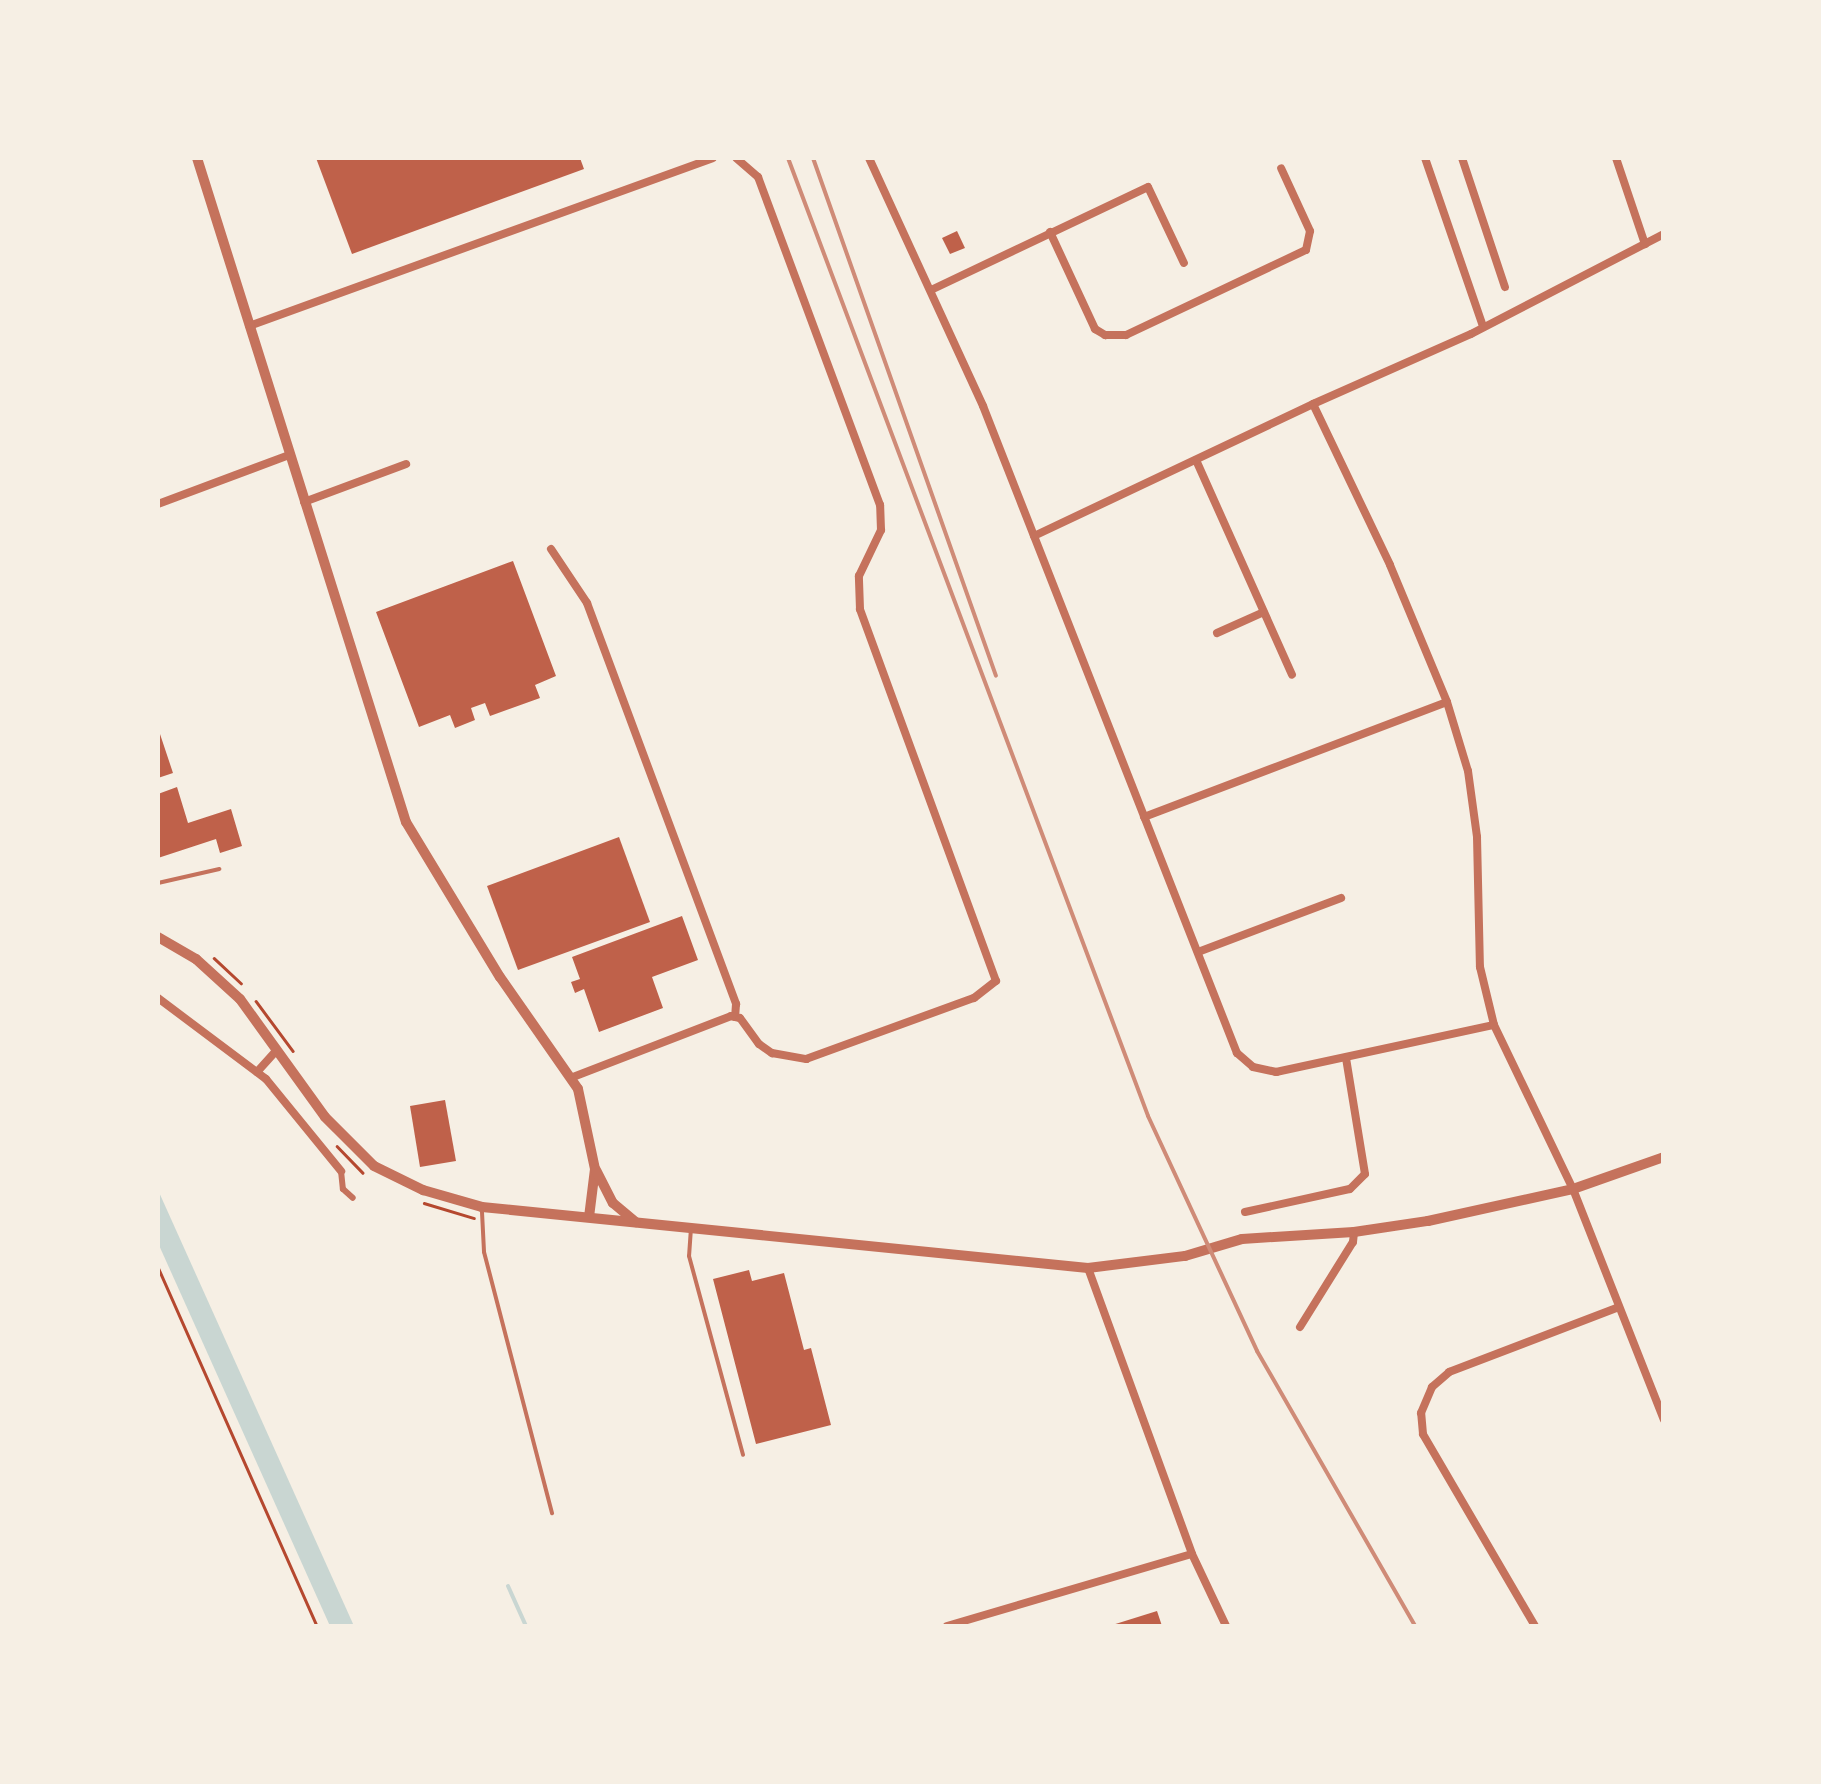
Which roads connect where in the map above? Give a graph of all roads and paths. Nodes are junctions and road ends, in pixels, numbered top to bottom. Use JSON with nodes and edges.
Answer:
{"nodes":[{"id":1,"x":196,"y":158,"type":"edge"},
{"id":2,"x":712,"y":158,"type":"edge"},
{"id":3,"x":739,"y":158,"type":"edge"},
{"id":4,"x":869,"y":158,"type":"edge"},
{"id":5,"x":1425,"y":158,"type":"edge"},
{"id":6,"x":1462,"y":158,"type":"edge"},
{"id":7,"x":1616,"y":158,"type":"edge"},
{"id":8,"x":1281,"y":168,"type":"dead end"},
{"id":9,"x":1050,"y":232,"type":"junction"},
{"id":10,"x":1664,"y":234,"type":"edge"},
{"id":11,"x":1645,"y":244,"type":"junction"},
{"id":12,"x":1184,"y":262,"type":"dead end"},
{"id":13,"x":1505,"y":287,"type":"dead end"},
{"id":14,"x":931,"y":290,"type":"junction"},
{"id":15,"x":249,"y":326,"type":"junction"},
{"id":16,"x":1483,"y":326,"type":"junction"},
{"id":17,"x":1312,"y":404,"type":"junction"},
{"id":18,"x":289,"y":456,"type":"junction"},
{"id":19,"x":1196,"y":460,"type":"junction"},
{"id":20,"x":406,"y":464,"type":"dead end"},
{"id":21,"x":304,"y":502,"type":"junction"},
{"id":22,"x":158,"y":504,"type":"edge"},
{"id":23,"x":1034,"y":536,"type":"junction"},
{"id":24,"x":551,"y":549,"type":"dead end"},
{"id":25,"x":1264,"y":612,"type":"junction"},
{"id":26,"x":1217,"y":633,"type":"dead end"},
{"id":27,"x":1292,"y":674,"type":"dead end"},
{"id":28,"x":1448,"y":702,"type":"junction"},
{"id":29,"x":1144,"y":817,"type":"junction"},
{"id":30,"x":220,"y":868,"type":"dead end"},
{"id":31,"x":158,"y":883,"type":"edge"},
{"id":32,"x":1341,"y":898,"type":"dead end"},
{"id":33,"x":158,"y":937,"type":"edge"},
{"id":34,"x":1198,"y":952,"type":"junction"},
{"id":35,"x":158,"y":998,"type":"edge"},
{"id":36,"x":735,"y":1016,"type":"junction"},
{"id":37,"x":1494,"y":1025,"type":"junction"},
{"id":38,"x":277,"y":1050,"type":"junction"},
{"id":39,"x":1346,"y":1058,"type":"junction"},
{"id":40,"x":258,"y":1072,"type":"junction"},
{"id":41,"x":573,"y":1077,"type":"junction"},
{"id":42,"x":1664,"y":1156,"type":"edge"},
{"id":43,"x":595,"y":1169,"type":"junction"},
{"id":44,"x":340,"y":1170,"type":"joint"},
{"id":45,"x":1573,"y":1190,"type":"junction"},
{"id":46,"x":353,"y":1198,"type":"dead end"},
{"id":47,"x":482,"y":1207,"type":"junction"},
{"id":48,"x":1246,"y":1212,"type":"dead end"},
{"id":49,"x":589,"y":1217,"type":"junction"},
{"id":50,"x":636,"y":1222,"type":"junction"},
{"id":51,"x":691,"y":1228,"type":"junction"},
{"id":52,"x":1354,"y":1232,"type":"junction"},
{"id":53,"x":158,"y":1268,"type":"edge"},
{"id":54,"x":1088,"y":1268,"type":"junction"},
{"id":55,"x":1619,"y":1307,"type":"junction"},
{"id":56,"x":1300,"y":1327,"type":"dead end"},
{"id":57,"x":1664,"y":1420,"type":"edge"},
{"id":58,"x":742,"y":1455,"type":"dead end"},
{"id":59,"x":552,"y":1513,"type":"dead end"},
{"id":60,"x":1192,"y":1554,"type":"junction"},
{"id":61,"x":317,"y":1626,"type":"edge"},
{"id":62,"x":947,"y":1626,"type":"edge"},
{"id":63,"x":1226,"y":1626,"type":"edge"},
{"id":64,"x":1535,"y":1626,"type":"edge"}],
"edges":[{"from":1,"to":15,"type":"street"},
{"from":2,"to":15,"type":"street"},
{"from":3,"to":36,"type":"street"},
{"from":4,"to":14,"type":"street"},
{"from":5,"to":16,"type":"street"},
{"from":6,"to":13,"type":"street"},
{"from":7,"to":11,"type":"street"},
{"from":8,"to":9,"type":"street"},
{"from":9,"to":12,"type":"street"},
{"from":9,"to":14,"type":"street"},
{"from":10,"to":11,"type":"street"},
{"from":11,"to":16,"type":"street"},
{"from":14,"to":23,"type":"street"},
{"from":15,"to":18,"type":"street"},
{"from":16,"to":17,"type":"street"},
{"from":17,"to":19,"type":"street"},
{"from":17,"to":28,"type":"street"},
{"from":18,"to":21,"type":"street"},
{"from":18,"to":22,"type":"street"},
{"from":19,"to":23,"type":"street"},
{"from":19,"to":25,"type":"street"},
{"from":20,"to":21,"type":"street"},
{"from":21,"to":41,"type":"street"},
{"from":23,"to":29,"type":"street"},
{"from":24,"to":36,"type":"street"},
{"from":25,"to":26,"type":"street"},
{"from":25,"to":27,"type":"street"},
{"from":28,"to":29,"type":"street"},
{"from":28,"to":37,"type":"street"},
{"from":29,"to":34,"type":"street"},
{"from":30,"to":31,"type":"lane"},
{"from":32,"to":34,"type":"street"},
{"from":33,"to":38,"type":"street"},
{"from":34,"to":39,"type":"street"},
{"from":35,"to":40,"type":"street"},
{"from":36,"to":41,"type":"street"},
{"from":37,"to":39,"type":"street"},
{"from":37,"to":45,"type":"street"},
{"from":38,"to":40,"type":"street"},
{"from":38,"to":47,"type":"street"},
{"from":39,"to":48,"type":"street"},
{"from":40,"to":44,"type":"street"},
{"from":41,"to":43,"type":"street"},
{"from":42,"to":45,"type":"street"},
{"from":43,"to":49,"type":"street"},
{"from":43,"to":50,"type":"street"},
{"from":44,"to":46,"type":"street"},
{"from":45,"to":52,"type":"street"},
{"from":45,"to":55,"type":"street"},
{"from":47,"to":49,"type":"street"},
{"from":47,"to":59,"type":"lane"},
{"from":49,"to":50,"type":"street"},
{"from":50,"to":51,"type":"street"},
{"from":51,"to":54,"type":"street"},
{"from":51,"to":58,"type":"lane"},
{"from":52,"to":54,"type":"street"},
{"from":52,"to":56,"type":"street"},
{"from":53,"to":61,"type":"path"},
{"from":54,"to":60,"type":"street"},
{"from":55,"to":57,"type":"street"},
{"from":55,"to":64,"type":"street"},
{"from":60,"to":62,"type":"street"},
{"from":60,"to":63,"type":"street"}]}
